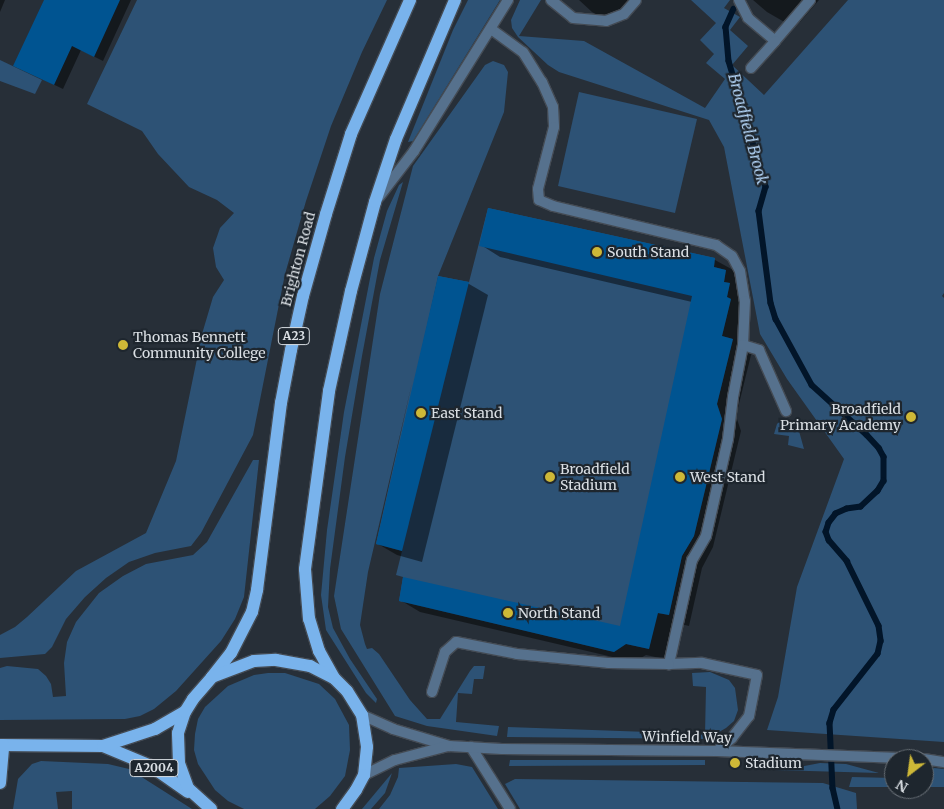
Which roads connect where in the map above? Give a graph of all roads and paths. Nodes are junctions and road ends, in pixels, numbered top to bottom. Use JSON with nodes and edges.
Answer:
{"nodes":[{"id":1,"x":410,"y":0,"type":"edge"},
{"id":2,"x":455,"y":0,"type":"edge"},
{"id":3,"x":508,"y":0,"type":"edge"},
{"id":4,"x":551,"y":0,"type":"edge"},
{"id":5,"x":636,"y":0,"type":"edge"},
{"id":6,"x":738,"y":0,"type":"edge"},
{"id":7,"x":810,"y":0,"type":"edge"},
{"id":8,"x":491,"y":29,"type":"junction"},
{"id":9,"x":775,"y":41,"type":"junction"},
{"id":10,"x":751,"y":68,"type":"dead end"},
{"id":11,"x":375,"y":202,"type":"junction"},
{"id":12,"x":743,"y":346,"type":"junction"},
{"id":13,"x":786,"y":411,"type":"dead end"},
{"id":14,"x":669,"y":664,"type":"junction"},
{"id":15,"x":212,"y":677,"type":"junction"},
{"id":16,"x":334,"y":678,"type":"junction"},
{"id":17,"x":432,"y":692,"type":"dead end"},
{"id":18,"x":185,"y":712,"type":"junction"},
{"id":19,"x":362,"y":715,"type":"junction"},
{"id":20,"x":1,"y":745,"type":"edge"},
{"id":21,"x":104,"y":746,"type":"junction"},
{"id":22,"x":449,"y":746,"type":"junction"},
{"id":23,"x":471,"y":747,"type":"junction"},
{"id":24,"x":717,"y":750,"type":"junction"},
{"id":25,"x":884,"y":757,"type":"edge"},
{"id":26,"x":364,"y":775,"type":"junction"},
{"id":27,"x":0,"y":783,"type":"edge"},
{"id":28,"x":198,"y":800,"type":"junction"},
{"id":29,"x":211,"y":809,"type":"edge"},
{"id":30,"x":342,"y":809,"type":"edge"},
{"id":31,"x":510,"y":809,"type":"edge"}],
"edges":[{"from":1,"to":15,"type":"main road","name":"Brighton Road","number":"A23"},
{"from":2,"to":11,"type":"main road"},
{"from":3,"to":8,"type":"street"},
{"from":4,"to":5,"type":"street"},
{"from":6,"to":9,"type":"street"},
{"from":7,"to":9,"type":"street"},
{"from":8,"to":11,"type":"street"},
{"from":8,"to":12,"type":"street"},
{"from":9,"to":10,"type":"street"},
{"from":11,"to":16,"type":"main road"},
{"from":12,"to":13,"type":"street"},
{"from":12,"to":14,"type":"street"},
{"from":14,"to":17,"type":"street"},
{"from":14,"to":24,"type":"street"},
{"from":15,"to":16,"type":"main road"},
{"from":15,"to":18,"type":"main road","name":"Brighton Road"},
{"from":16,"to":19,"type":"main road"},
{"from":18,"to":21,"type":"main road","number":"A2004"},
{"from":18,"to":28,"type":"main road"},
{"from":19,"to":22,"type":"street","name":"Winfield Way"},
{"from":19,"to":26,"type":"main road"},
{"from":20,"to":21,"type":"main road","number":"A2004"},
{"from":20,"to":27,"type":"main road"},
{"from":21,"to":28,"type":"main road","number":"A2004"},
{"from":22,"to":23,"type":"street","name":"Winfield Way"},
{"from":22,"to":26,"type":"street","name":"Winfield Way"},
{"from":23,"to":24,"type":"street","name":"Winfield Way"},
{"from":23,"to":31,"type":"street"},
{"from":24,"to":25,"type":"street","name":"Winfield Way"},
{"from":26,"to":30,"type":"main road"},
{"from":28,"to":29,"type":"main road"}]}
